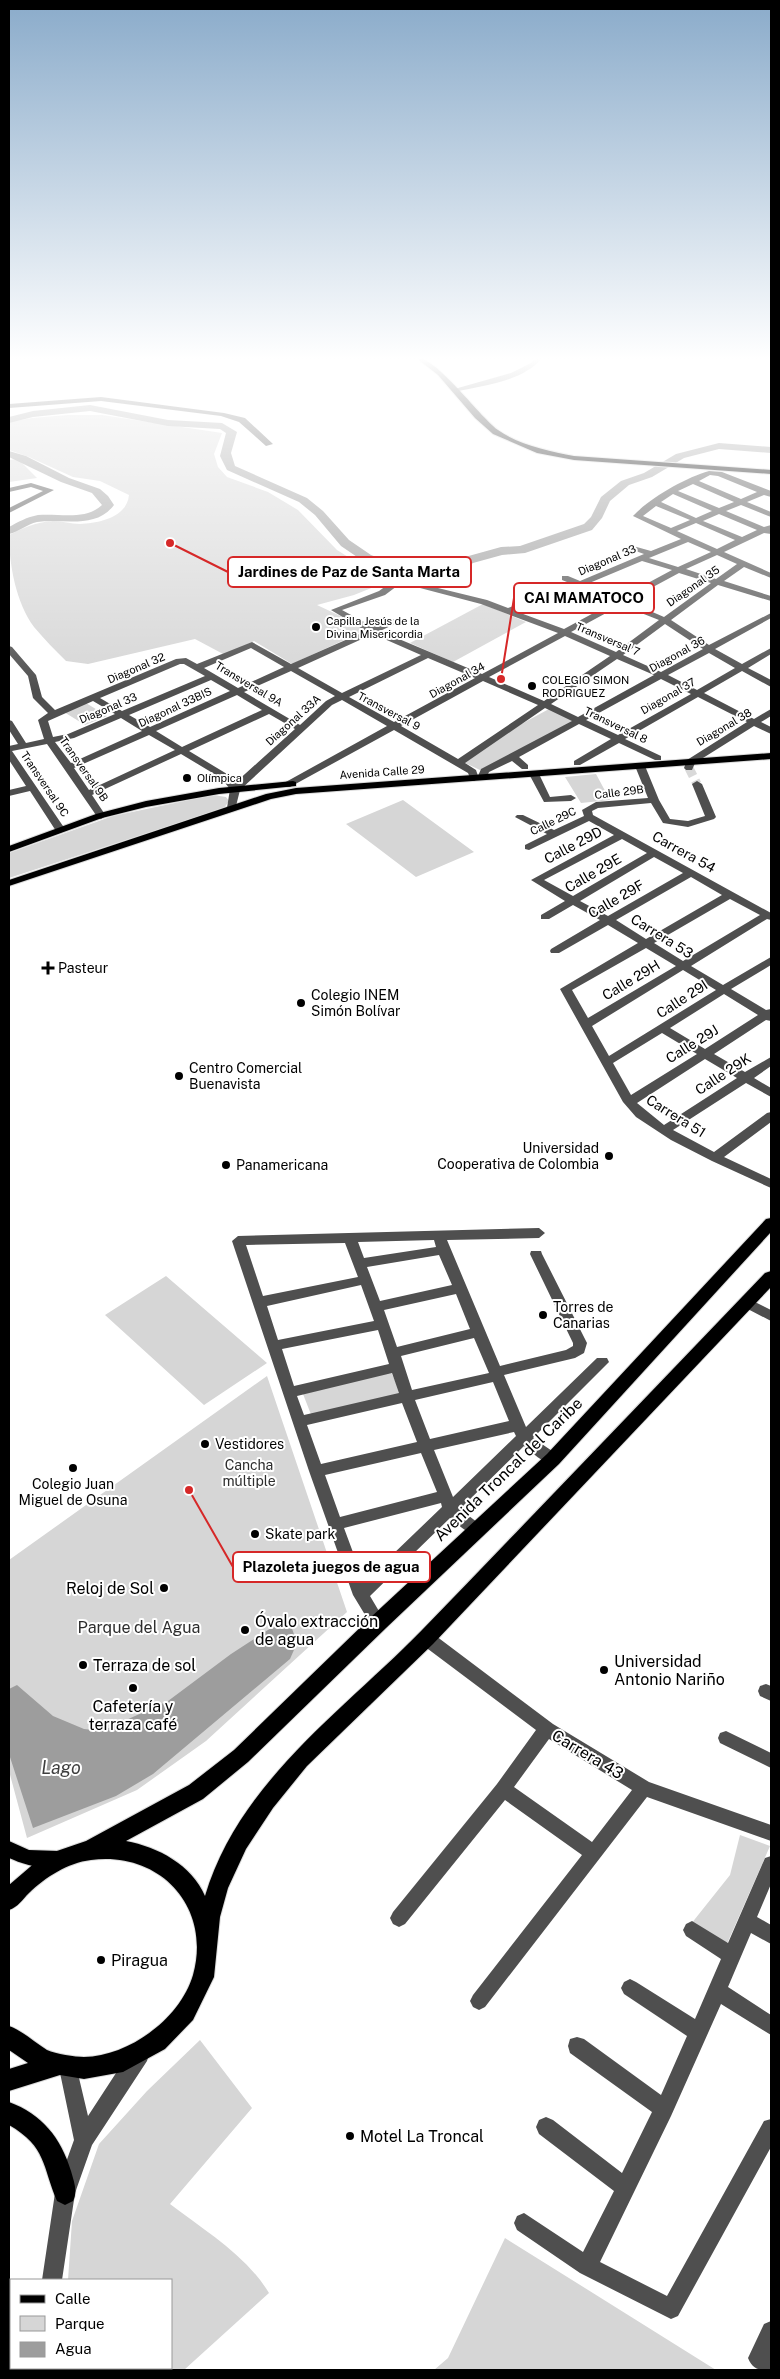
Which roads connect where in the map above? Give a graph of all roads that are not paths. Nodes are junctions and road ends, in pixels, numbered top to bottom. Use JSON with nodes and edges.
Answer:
{"nodes":[{"id":1,"x":710,"y":468,"type":"edge"},
{"id":2,"x":771,"y":472,"type":"edge"},
{"id":3,"x":695,"y":478,"type":"junction"},
{"id":4,"x":9,"y":490,"type":"edge"},
{"id":5,"x":672,"y":491,"type":"junction"},
{"id":6,"x":769,"y":492,"type":"edge"},
{"id":7,"x":741,"y":502,"type":"junction"},
{"id":8,"x":656,"y":503,"type":"junction"},
{"id":9,"x":759,"y":509,"type":"junction"},
{"id":10,"x":9,"y":511,"type":"edge"},
{"id":11,"x":718,"y":511,"type":"junction"},
{"id":12,"x":771,"y":515,"type":"edge"},
{"id":13,"x":736,"y":519,"type":"junction"},
{"id":14,"x":695,"y":521,"type":"junction"},
{"id":15,"x":670,"y":531,"type":"junction"},
{"id":16,"x":769,"y":531,"type":"edge"},
{"id":17,"x":687,"y":539,"type":"junction"},
{"id":18,"x":741,"y":540,"type":"junction"},
{"id":19,"x":636,"y":548,"type":"dead end"},
{"id":20,"x":716,"y":551,"type":"junction"},
{"id":21,"x":651,"y":554,"type":"junction"},
{"id":22,"x":642,"y":558,"type":"junction"},
{"id":23,"x":742,"y":564,"type":"junction"},
{"id":24,"x":676,"y":571,"type":"junction"},
{"id":25,"x":771,"y":576,"type":"edge"},
{"id":26,"x":565,"y":578,"type":"dead end"},
{"id":27,"x":400,"y":580,"type":"joint"},
{"id":28,"x":580,"y":584,"type":"junction"},
{"id":29,"x":718,"y":584,"type":"junction"},
{"id":30,"x":770,"y":598,"type":"edge"},
{"id":31,"x":621,"y":600,"type":"junction"},
{"id":32,"x":507,"y":611,"type":"junction"},
{"id":33,"x":771,"y":615,"type":"edge"},
{"id":34,"x":665,"y":620,"type":"junction"},
{"id":35,"x":394,"y":621,"type":"dead end"},
{"id":36,"x":371,"y":630,"type":"junction"},
{"id":37,"x":564,"y":632,"type":"junction"},
{"id":38,"x":9,"y":649,"type":"edge"},
{"id":39,"x":710,"y":650,"type":"junction"},
{"id":40,"x":771,"y":651,"type":"edge"},
{"id":41,"x":429,"y":654,"type":"junction"},
{"id":42,"x":617,"y":655,"type":"junction"},
{"id":43,"x":186,"y":661,"type":"joint"},
{"id":44,"x":198,"y":667,"type":"junction"},
{"id":45,"x":290,"y":667,"type":"junction"},
{"id":46,"x":742,"y":667,"type":"junction"},
{"id":47,"x":213,"y":676,"type":"junction"},
{"id":48,"x":662,"y":676,"type":"junction"},
{"id":49,"x":484,"y":677,"type":"junction"},
{"id":50,"x":771,"y":684,"type":"edge"},
{"id":51,"x":237,"y":691,"type":"junction"},
{"id":52,"x":696,"y":694,"type":"junction"},
{"id":53,"x":339,"y":696,"type":"junction"},
{"id":54,"x":94,"y":698,"type":"junction"},
{"id":55,"x":546,"y":705,"type":"junction"},
{"id":56,"x":270,"y":710,"type":"junction"},
{"id":57,"x":771,"y":712,"type":"edge"},
{"id":58,"x":54,"y":714,"type":"junction"},
{"id":59,"x":122,"y":714,"type":"junction"},
{"id":60,"x":580,"y":720,"type":"junction"},
{"id":61,"x":755,"y":722,"type":"junction"},
{"id":62,"x":9,"y":723,"type":"edge"},
{"id":63,"x":396,"y":726,"type":"junction"},
{"id":64,"x":299,"y":728,"type":"junction"},
{"id":65,"x":771,"y":730,"type":"edge"},
{"id":66,"x":149,"y":731,"type":"junction"},
{"id":67,"x":618,"y":738,"type":"junction"},
{"id":68,"x":49,"y":740,"type":"junction"},
{"id":69,"x":24,"y":745,"type":"junction"},
{"id":70,"x":771,"y":750,"type":"edge"},
{"id":71,"x":9,"y":751,"type":"edge"},
{"id":72,"x":180,"y":751,"type":"junction"},
{"id":73,"x":700,"y":755,"type":"junction"},
{"id":74,"x":514,"y":756,"type":"junction"},
{"id":75,"x":771,"y":756,"type":"edge"},
{"id":76,"x":658,"y":758,"type":"junction"},
{"id":77,"x":458,"y":763,"type":"junction"},
{"id":78,"x":577,"y":763,"type":"junction"},
{"id":79,"x":689,"y":765,"type":"junction"},
{"id":80,"x":640,"y":766,"type":"junction"},
{"id":81,"x":69,"y":767,"type":"junction"},
{"id":82,"x":524,"y":767,"type":"junction"},
{"id":83,"x":534,"y":774,"type":"junction"},
{"id":84,"x":478,"y":775,"type":"junction"},
{"id":85,"x":697,"y":784,"type":"tunnel mouth"},
{"id":86,"x":287,"y":785,"type":"junction"},
{"id":87,"x":33,"y":787,"type":"junction"},
{"id":88,"x":235,"y":789,"type":"junction"},
{"id":89,"x":9,"y":793,"type":"edge"},
{"id":90,"x":87,"y":794,"type":"junction"},
{"id":91,"x":571,"y":798,"type":"dead end"},
{"id":92,"x":654,"y":800,"type":"junction"},
{"id":93,"x":232,"y":808,"type":"junction"},
{"id":94,"x":588,"y":814,"type":"junction"},
{"id":95,"x":101,"y":816,"type":"junction"},
{"id":96,"x":520,"y":817,"type":"dead end"},
{"id":97,"x":60,"y":830,"type":"junction"},
{"id":98,"x":554,"y":834,"type":"junction"},
{"id":99,"x":622,"y":834,"type":"junction"},
{"id":100,"x":528,"y":848,"type":"dead end"},
{"id":101,"x":9,"y":849,"type":"edge"},
{"id":102,"x":655,"y":852,"type":"junction"},
{"id":103,"x":692,"y":872,"type":"junction"},
{"id":104,"x":536,"y":880,"type":"joint"},
{"id":105,"x":9,"y":883,"type":"edge"},
{"id":106,"x":731,"y":894,"type":"junction"},
{"id":107,"x":572,"y":901,"type":"junction"},
{"id":108,"x":769,"y":916,"type":"edge"},
{"id":109,"x":545,"y":917,"type":"dead end"},
{"id":110,"x":609,"y":921,"type":"junction"},
{"id":111,"x":645,"y":944,"type":"junction"},
{"id":112,"x":555,"y":951,"type":"dead end"},
{"id":113,"x":771,"y":960,"type":"edge"},
{"id":114,"x":683,"y":967,"type":"junction"},
{"id":115,"x":724,"y":990,"type":"junction"},
{"id":116,"x":769,"y":1015,"type":"edge"},
{"id":117,"x":587,"y":1024,"type":"junction"},
{"id":118,"x":664,"y":1028,"type":"junction"},
{"id":119,"x":705,"y":1053,"type":"junction"},
{"id":120,"x":771,"y":1061,"type":"edge"},
{"id":121,"x":607,"y":1062,"type":"junction"},
{"id":122,"x":746,"y":1077,"type":"junction"},
{"id":123,"x":771,"y":1093,"type":"edge"},
{"id":124,"x":629,"y":1102,"type":"junction"},
{"id":125,"x":771,"y":1116,"type":"edge"},
{"id":126,"x":665,"y":1130,"type":"junction"},
{"id":127,"x":716,"y":1157,"type":"junction"},
{"id":128,"x":771,"y":1184,"type":"edge"},
{"id":129,"x":771,"y":1223,"type":"edge"},
{"id":130,"x":539,"y":1233,"type":"dead end"},
{"id":131,"x":439,"y":1235,"type":"junction"},
{"id":132,"x":350,"y":1238,"type":"junction"},
{"id":133,"x":444,"y":1250,"type":"junction"},
{"id":134,"x":536,"y":1254,"type":"dead end"},
{"id":135,"x":360,"y":1263,"type":"junction"},
{"id":136,"x":771,"y":1276,"type":"edge"},
{"id":137,"x":364,"y":1280,"type":"junction"},
{"id":138,"x":460,"y":1288,"type":"junction"},
{"id":139,"x":260,"y":1302,"type":"junction"},
{"id":140,"x":747,"y":1303,"type":"junction"},
{"id":141,"x":376,"y":1307,"type":"junction"},
{"id":142,"x":771,"y":1316,"type":"edge"},
{"id":143,"x":382,"y":1324,"type":"junction"},
{"id":144,"x":479,"y":1332,"type":"junction"},
{"id":145,"x":274,"y":1346,"type":"junction"},
{"id":146,"x":393,"y":1353,"type":"junction"},
{"id":147,"x":602,"y":1362,"type":"dead end"},
{"id":148,"x":397,"y":1367,"type":"junction"},
{"id":149,"x":497,"y":1374,"type":"junction"},
{"id":150,"x":290,"y":1392,"type":"junction"},
{"id":151,"x":407,"y":1398,"type":"junction"},
{"id":152,"x":300,"y":1421,"type":"junction"},
{"id":153,"x":518,"y":1424,"type":"junction"},
{"id":154,"x":524,"y":1439,"type":"junction"},
{"id":155,"x":428,"y":1446,"type":"junction"},
{"id":156,"x":553,"y":1459,"type":"junction"},
{"id":157,"x":316,"y":1471,"type":"junction"},
{"id":158,"x":449,"y":1503,"type":"junction"},
{"id":159,"x":336,"y":1524,"type":"junction"},
{"id":160,"x":477,"y":1530,"type":"junction"},
{"id":161,"x":361,"y":1595,"type":"junction"},
{"id":162,"x":378,"y":1623,"type":"junction"},
{"id":163,"x":426,"y":1638,"type":"junction"},
{"id":164,"x":547,"y":1729,"type":"junction"},
{"id":165,"x":726,"y":1738,"type":"dead end"},
{"id":166,"x":771,"y":1761,"type":"edge"},
{"id":167,"x":644,"y":1788,"type":"junction"},
{"id":168,"x":503,"y":1789,"type":"junction"},
{"id":169,"x":771,"y":1833,"type":"edge"},
{"id":170,"x":9,"y":1849,"type":"edge"},
{"id":171,"x":90,"y":1850,"type":"junction"},
{"id":172,"x":594,"y":1853,"type":"junction"},
{"id":173,"x":59,"y":1859,"type":"junction"},
{"id":174,"x":771,"y":1864,"type":"edge"},
{"id":175,"x":9,"y":1900,"type":"edge"},
{"id":176,"x":399,"y":1918,"type":"dead end"},
{"id":177,"x":747,"y":1921,"type":"junction"},
{"id":178,"x":692,"y":1930,"type":"dead end"},
{"id":179,"x":771,"y":1935,"type":"edge"},
{"id":180,"x":207,"y":1953,"type":"junction"},
{"id":181,"x":732,"y":1956,"type":"junction"},
{"id":182,"x":630,"y":1988,"type":"dead end"},
{"id":183,"x":718,"y":1991,"type":"junction"},
{"id":184,"x":479,"y":2001,"type":"dead end"},
{"id":185,"x":771,"y":2026,"type":"edge"},
{"id":186,"x":698,"y":2032,"type":"junction"},
{"id":187,"x":9,"y":2037,"type":"edge"},
{"id":188,"x":577,"y":2046,"type":"dead end"},
{"id":189,"x":140,"y":2054,"type":"junction"},
{"id":190,"x":62,"y":2067,"type":"junction"},
{"id":191,"x":9,"y":2080,"type":"edge"},
{"id":192,"x":664,"y":2109,"type":"junction"},
{"id":193,"x":9,"y":2113,"type":"edge"},
{"id":194,"x":546,"y":2127,"type":"dead end"},
{"id":195,"x":771,"y":2128,"type":"edge"},
{"id":196,"x":84,"y":2140,"type":"junction"},
{"id":197,"x":625,"y":2187,"type":"junction"},
{"id":198,"x":65,"y":2193,"type":"junction"},
{"id":199,"x":524,"y":2223,"type":"dead end"},
{"id":200,"x":587,"y":2266,"type":"junction"},
{"id":201,"x":52,"y":2279,"type":"edge"},
{"id":202,"x":771,"y":2332,"type":"edge"},
{"id":203,"x":771,"y":2366,"type":"edge"}],
"edges":[{"from":1,"to":2,"type":"main road"},
{"from":3,"to":5,"type":"street"},
{"from":3,"to":6,"type":"street"},
{"from":3,"to":7,"type":"street"},
{"from":4,"to":10,"type":"street"},
{"from":5,"to":8,"type":"street"},
{"from":5,"to":11,"type":"street"},
{"from":6,"to":7,"type":"street"},
{"from":7,"to":9,"type":"street"},
{"from":7,"to":11,"type":"street"},
{"from":8,"to":14,"type":"street"},
{"from":8,"to":15,"type":"street"},
{"from":9,"to":12,"type":"street"},
{"from":9,"to":13,"type":"street"},
{"from":11,"to":13,"type":"street"},
{"from":11,"to":14,"type":"street"},
{"from":13,"to":16,"type":"street"},
{"from":14,"to":15,"type":"street"},
{"from":14,"to":18,"type":"street"},
{"from":15,"to":17,"type":"street"},
{"from":16,"to":18,"type":"street","name":"Diagonal 34"},
{"from":17,"to":20,"type":"street"},
{"from":17,"to":21,"type":"street","name":"Diagonal 33"},
{"from":18,"to":20,"type":"street","name":"Diagonal 34"},
{"from":19,"to":21,"type":"street"},
{"from":20,"to":23,"type":"street"},
{"from":20,"to":24,"type":"street","name":"Diagonal 34"},
{"from":21,"to":22,"type":"street","name":"Diagonal 33"},
{"from":22,"to":24,"type":"street"},
{"from":22,"to":28,"type":"street","name":"Diagonal 33"},
{"from":23,"to":25,"type":"street"},
{"from":23,"to":29,"type":"street","name":"Diagonal 35"},
{"from":24,"to":29,"type":"street"},
{"from":24,"to":31,"type":"street","name":"Diagonal 34"},
{"from":26,"to":28,"type":"street"},
{"from":27,"to":32,"type":"street","name":"Transversal 7"},
{"from":27,"to":36,"type":"street","name":"Transversal 8"},
{"from":28,"to":31,"type":"street"},
{"from":28,"to":32,"type":"street","name":"Diagonal 33"},
{"from":29,"to":30,"type":"street"},
{"from":29,"to":34,"type":"street","name":"Diagonal 35"},
{"from":31,"to":34,"type":"street"},
{"from":31,"to":37,"type":"street","name":"Diagonal 34"},
{"from":32,"to":37,"type":"street","name":"Transversal 7"},
{"from":33,"to":39,"type":"street","name":"Diagonal 36"},
{"from":34,"to":39,"type":"street"},
{"from":34,"to":42,"type":"street","name":"Diagonal 35"},
{"from":35,"to":36,"type":"street"},
{"from":36,"to":41,"type":"street","name":"Transversal 8"},
{"from":36,"to":45,"type":"street"},
{"from":37,"to":42,"type":"street","name":"Transversal 7"},
{"from":37,"to":49,"type":"street","name":"Diagonal 34"},
{"from":38,"to":58,"type":"street"},
{"from":39,"to":46,"type":"street"},
{"from":39,"to":48,"type":"street","name":"Diagonal 36"},
{"from":40,"to":46,"type":"street","name":"Diagonal 37"},
{"from":41,"to":49,"type":"street","name":"Transversal 8"},
{"from":41,"to":53,"type":"street","name":"Diagonal 33A"},
{"from":42,"to":48,"type":"street","name":"Transversal 7"},
{"from":42,"to":55,"type":"street","name":"Diagonal 35"},
{"from":43,"to":44,"type":"street","name":"Transversal 9A"},
{"from":43,"to":54,"type":"street","name":"Diagonal 32"},
{"from":44,"to":45,"type":"street","name":"Transversal 9"},
{"from":44,"to":47,"type":"street","name":"Transversal 9A"},
{"from":45,"to":51,"type":"street","name":"Diagonal 33BIS"},
{"from":45,"to":53,"type":"street","name":"Transversal 9"},
{"from":46,"to":50,"type":"street"},
{"from":46,"to":52,"type":"street","name":"Diagonal 37"},
{"from":47,"to":51,"type":"street","name":"Transversal 9A"},
{"from":47,"to":59,"type":"street","name":"Diagonal 33"},
{"from":48,"to":52,"type":"street","name":"Transversal 7"},
{"from":48,"to":60,"type":"street","name":"Diagonal 36"},
{"from":49,"to":55,"type":"street","name":"Transversal 8"},
{"from":49,"to":63,"type":"street","name":"Diagonal 34"},
{"from":51,"to":56,"type":"street","name":"Transversal 9A"},
{"from":51,"to":66,"type":"street","name":"Diagonal 33BIS"},
{"from":52,"to":61,"type":"street","name":"Transversal 7"},
{"from":52,"to":67,"type":"street","name":"Diagonal 37"},
{"from":53,"to":63,"type":"street","name":"Transversal 9"},
{"from":53,"to":64,"type":"street","name":"Diagonal 33A"},
{"from":54,"to":58,"type":"street"},
{"from":54,"to":59,"type":"street"},
{"from":55,"to":60,"type":"street","name":"Transversal 8"},
{"from":55,"to":77,"type":"street","name":"Diagonal 35"},
{"from":56,"to":64,"type":"street","name":"Transversal 9A"},
{"from":56,"to":72,"type":"street","name":"Diagonal 33A"},
{"from":57,"to":61,"type":"street","name":"Diagonal 38"},
{"from":58,"to":68,"type":"street","name":"Transversal 9B"},
{"from":59,"to":66,"type":"street"},
{"from":59,"to":68,"type":"street","name":"Diagonal 33"},
{"from":60,"to":67,"type":"street","name":"Transversal 8"},
{"from":60,"to":74,"type":"street","name":"Diagonal 36"},
{"from":61,"to":65,"type":"street","name":"Transversal 7"},
{"from":61,"to":73,"type":"street","name":"Diagonal 38"},
{"from":62,"to":69,"type":"street"},
{"from":63,"to":77,"type":"street","name":"Transversal 9"},
{"from":63,"to":86,"type":"street","name":"Diagonal 34"},
{"from":64,"to":88,"type":"street","name":"Diagonal 33A"},
{"from":66,"to":72,"type":"street"},
{"from":66,"to":81,"type":"street","name":"Diagonal 33BIS"},
{"from":67,"to":76,"type":"street","name":"Transversal 8"},
{"from":67,"to":78,"type":"street","name":"Diagonal 37"},
{"from":68,"to":69,"type":"street","name":"Diagonal 33"},
{"from":68,"to":81,"type":"street","name":"Transversal 9B"},
{"from":69,"to":71,"type":"street","name":"Diagonal 33"},
{"from":70,"to":73,"type":"main road","name":"Avenida Calle 29"},
{"from":71,"to":87,"type":"street","name":"Transversal 9C"},
{"from":72,"to":88,"type":"street"},
{"from":72,"to":90,"type":"street","name":"Diagonal 33A"},
{"from":73,"to":76,"type":"main road","name":"Avenida Calle 29"},
{"from":73,"to":79,"type":"street","name":"Diagonal 38"},
{"from":74,"to":82,"type":"street"},
{"from":74,"to":84,"type":"street","name":"Diagonal 36"},
{"from":75,"to":79,"type":"main road","name":"Avenida Calle 29"},
{"from":76,"to":78,"type":"main road","name":"Avenida Calle 29"},
{"from":77,"to":84,"type":"street","name":"Transversal 9"},
{"from":78,"to":82,"type":"main road","name":"Avenida Calle 29"},
{"from":79,"to":80,"type":"main road","name":"Avenida Calle 29"},
{"from":80,"to":83,"type":"main road","name":"Avenida Calle 29"},
{"from":80,"to":92,"type":"street"},
{"from":81,"to":90,"type":"street","name":"Transversal 9B"},
{"from":82,"to":84,"type":"main road","name":"Avenida Calle 29"},
{"from":83,"to":84,"type":"main road","name":"Avenida Calle 29"},
{"from":83,"to":91,"type":"street"},
{"from":84,"to":86,"type":"main road","name":"Avenida Calle 29"},
{"from":84,"to":93,"type":"main road","name":"Avenida Calle 29"},
{"from":85,"to":92,"type":"street"},
{"from":86,"to":88,"type":"main road","name":"Avenida Calle 29"},
{"from":87,"to":89,"type":"street"},
{"from":87,"to":97,"type":"street","name":"Transversal 9C"},
{"from":88,"to":93,"type":"street"},
{"from":88,"to":95,"type":"main road","name":"Avenida Calle 29"},
{"from":90,"to":95,"type":"street","name":"Transversal 9B"},
{"from":92,"to":94,"type":"street","name":"Calle 29B"},
{"from":93,"to":105,"type":"main road","name":"Avenida Calle 29"},
{"from":94,"to":98,"type":"street","name":"Calle 29C"},
{"from":94,"to":99,"type":"street","name":"Carrera 54"},
{"from":95,"to":97,"type":"main road","name":"Avenida Calle 29"},
{"from":96,"to":98,"type":"street"},
{"from":97,"to":101,"type":"main road","name":"Avenida Calle 29"},
{"from":98,"to":100,"type":"street","name":"Calle 29C"},
{"from":99,"to":102,"type":"street","name":"Carrera 54"},
{"from":99,"to":104,"type":"street","name":"Calle 29D"},
{"from":102,"to":103,"type":"street","name":"Carrera 54"},
{"from":102,"to":107,"type":"street","name":"Calle 29E"},
{"from":103,"to":106,"type":"street","name":"Carrera 54"},
{"from":103,"to":110,"type":"street","name":"Calle 29F"},
{"from":104,"to":107,"type":"street","name":"Carrera 53"},
{"from":106,"to":108,"type":"street","name":"Carrera 54"},
{"from":106,"to":111,"type":"street"},
{"from":107,"to":109,"type":"street","name":"Calle 29E"},
{"from":107,"to":110,"type":"street","name":"Carrera 53"},
{"from":108,"to":114,"type":"street","name":"Calle 29H"},
{"from":110,"to":111,"type":"street","name":"Carrera 53"},
{"from":110,"to":112,"type":"street","name":"Calle 29F"},
{"from":111,"to":114,"type":"street","name":"Carrera 53"},
{"from":111,"to":117,"type":"street","name":"Carrera 51"},
{"from":113,"to":115,"type":"street","name":"Calle 29I"},
{"from":114,"to":115,"type":"street","name":"Carrera 53"},
{"from":114,"to":117,"type":"street","name":"Calle 29H"},
{"from":115,"to":116,"type":"street","name":"Carrera 53"},
{"from":115,"to":118,"type":"street","name":"Calle 29I"},
{"from":116,"to":119,"type":"street","name":"Calle 29J"},
{"from":117,"to":121,"type":"street","name":"Carrera 51"},
{"from":118,"to":119,"type":"street"},
{"from":118,"to":121,"type":"street","name":"Calle 29I"},
{"from":119,"to":122,"type":"street"},
{"from":119,"to":124,"type":"street","name":"Calle 29J"},
{"from":120,"to":122,"type":"street","name":"Calle 29K"},
{"from":121,"to":124,"type":"street","name":"Carrera 51"},
{"from":122,"to":123,"type":"street"},
{"from":122,"to":126,"type":"street","name":"Calle 29K"},
{"from":124,"to":126,"type":"street","name":"Carrera 51"},
{"from":125,"to":127,"type":"street"},
{"from":126,"to":127,"type":"street","name":"Carrera 51"},
{"from":127,"to":128,"type":"street","name":"Carrera 51"},
{"from":129,"to":156,"type":"highway","name":"Avenida Troncal del Caribe"},
{"from":130,"to":131,"type":"street"},
{"from":131,"to":132,"type":"street"},
{"from":131,"to":133,"type":"street"},
{"from":132,"to":135,"type":"street"},
{"from":132,"to":139,"type":"street"},
{"from":133,"to":135,"type":"street"},
{"from":133,"to":138,"type":"street"},
{"from":134,"to":149,"type":"street"},
{"from":135,"to":137,"type":"street"},
{"from":136,"to":140,"type":"highway"},
{"from":137,"to":139,"type":"street"},
{"from":137,"to":141,"type":"street"},
{"from":138,"to":141,"type":"street"},
{"from":138,"to":144,"type":"street"},
{"from":139,"to":145,"type":"street"},
{"from":140,"to":142,"type":"street"},
{"from":140,"to":163,"type":"highway"},
{"from":141,"to":143,"type":"street"},
{"from":143,"to":145,"type":"street"},
{"from":143,"to":146,"type":"street"},
{"from":144,"to":146,"type":"street"},
{"from":144,"to":149,"type":"street"},
{"from":145,"to":150,"type":"street"},
{"from":146,"to":148,"type":"street"},
{"from":147,"to":154,"type":"street"},
{"from":148,"to":150,"type":"street"},
{"from":148,"to":151,"type":"street"},
{"from":149,"to":151,"type":"street"},
{"from":149,"to":153,"type":"street"},
{"from":150,"to":152,"type":"street"},
{"from":151,"to":152,"type":"street"},
{"from":151,"to":155,"type":"street"},
{"from":152,"to":157,"type":"street"},
{"from":153,"to":154,"type":"street"},
{"from":153,"to":155,"type":"street"},
{"from":154,"to":156,"type":"street"},
{"from":154,"to":158,"type":"street"},
{"from":155,"to":157,"type":"street"},
{"from":155,"to":158,"type":"street"},
{"from":156,"to":160,"type":"highway","name":"Avenida Troncal del Caribe"},
{"from":157,"to":159,"type":"street"},
{"from":158,"to":159,"type":"street"},
{"from":158,"to":160,"type":"street"},
{"from":158,"to":161,"type":"street"},
{"from":159,"to":161,"type":"street"},
{"from":160,"to":162,"type":"highway","name":"Avenida Troncal del Caribe"},
{"from":161,"to":162,"type":"street"},
{"from":162,"to":171,"type":"highway","name":"Avenida Troncal del Caribe"},
{"from":163,"to":164,"type":"street","name":"Carrera 43"},
{"from":163,"to":180,"type":"highway"},
{"from":164,"to":167,"type":"street","name":"Carrera 43"},
{"from":164,"to":168,"type":"street"},
{"from":165,"to":166,"type":"street"},
{"from":167,"to":169,"type":"street","name":"Carrera 43"},
{"from":167,"to":172,"type":"street"},
{"from":168,"to":172,"type":"street"},
{"from":168,"to":176,"type":"street"},
{"from":170,"to":173,"type":"main road"},
{"from":171,"to":173,"type":"highway"},
{"from":171,"to":180,"type":"highway"},
{"from":172,"to":184,"type":"street"},
{"from":173,"to":175,"type":"highway"},
{"from":174,"to":177,"type":"street"},
{"from":177,"to":179,"type":"street"},
{"from":177,"to":181,"type":"street"},
{"from":178,"to":181,"type":"street"},
{"from":180,"to":189,"type":"highway"},
{"from":181,"to":183,"type":"street"},
{"from":182,"to":186,"type":"street"},
{"from":183,"to":185,"type":"street"},
{"from":183,"to":186,"type":"street"},
{"from":186,"to":192,"type":"street"},
{"from":187,"to":190,"type":"highway"},
{"from":188,"to":192,"type":"street"},
{"from":189,"to":190,"type":"highway"},
{"from":189,"to":196,"type":"street"},
{"from":190,"to":191,"type":"highway"},
{"from":190,"to":196,"type":"street"},
{"from":192,"to":197,"type":"street"},
{"from":193,"to":198,"type":"highway"},
{"from":194,"to":197,"type":"street"},
{"from":195,"to":200,"type":"street"},
{"from":196,"to":198,"type":"street"},
{"from":197,"to":200,"type":"street"},
{"from":198,"to":201,"type":"street"},
{"from":199,"to":200,"type":"street"},
{"from":202,"to":203,"type":"street"}]}
